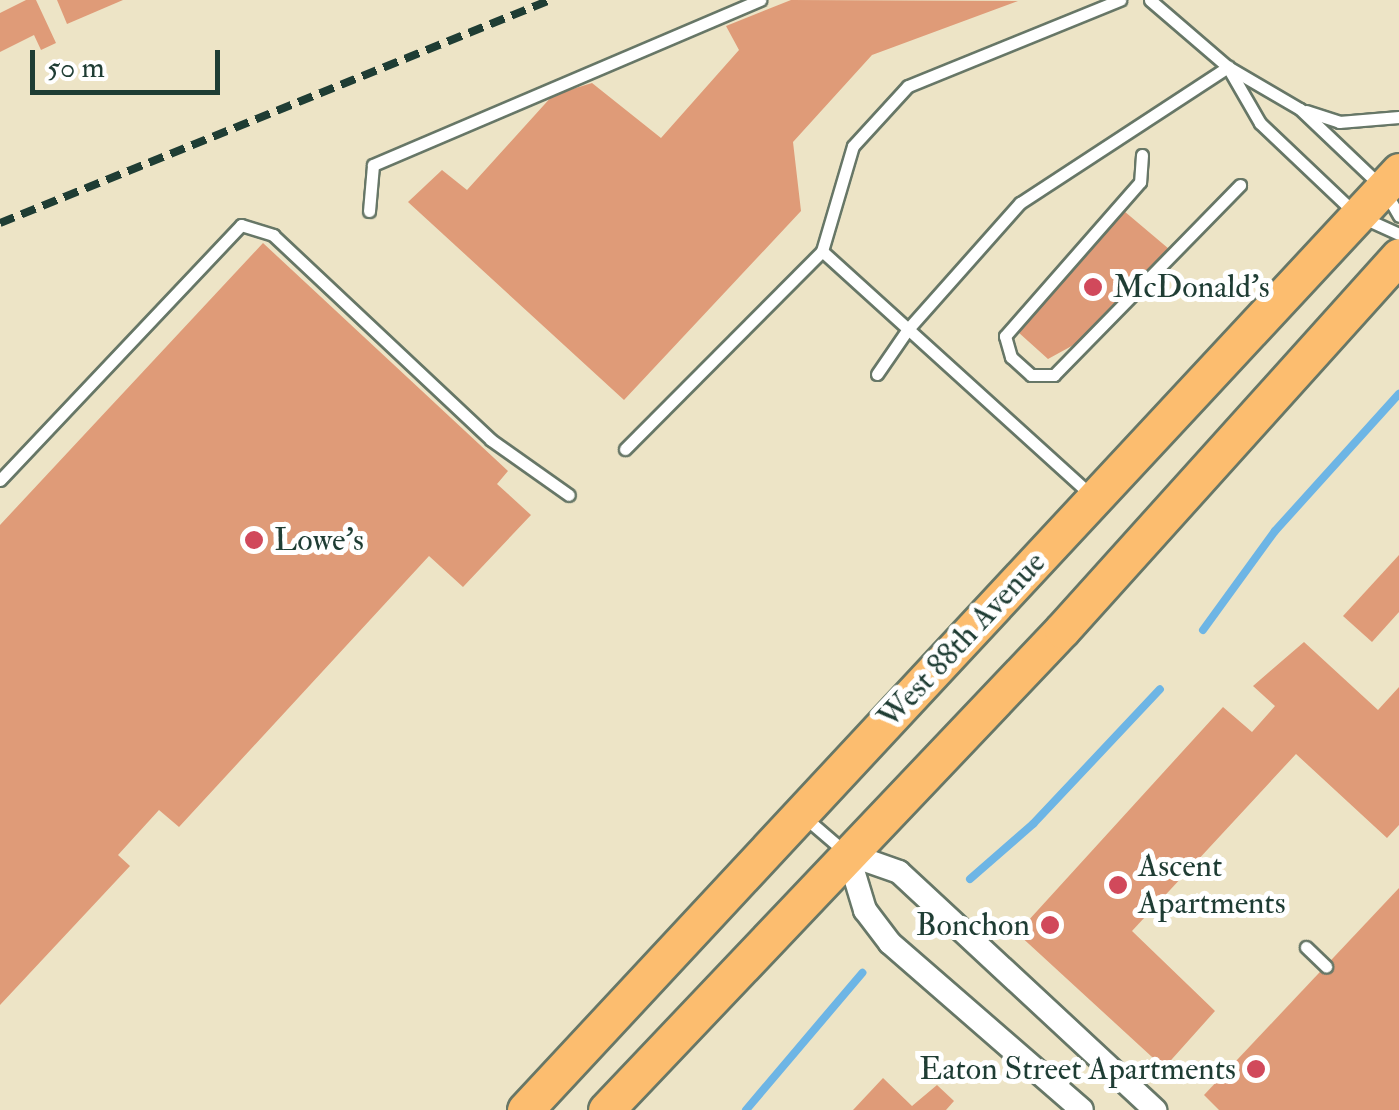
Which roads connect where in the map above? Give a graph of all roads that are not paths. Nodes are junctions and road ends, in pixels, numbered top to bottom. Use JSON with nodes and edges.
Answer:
{"nodes":[{"id":1,"x":760,"y":0,"type":"edge"},
{"id":2,"x":1120,"y":0,"type":"edge"},
{"id":3,"x":1150,"y":0,"type":"edge"},
{"id":4,"x":1228,"y":67,"type":"junction"},
{"id":5,"x":1300,"y":109,"type":"junction"},
{"id":6,"x":1399,"y":117,"type":"edge"},
{"id":7,"x":1142,"y":155,"type":"dead end"},
{"id":8,"x":1240,"y":185,"type":"dead end"},
{"id":9,"x":1394,"y":191,"type":"edge"},
{"id":10,"x":369,"y":211,"type":"dead end"},
{"id":11,"x":1357,"y":215,"type":"junction"},
{"id":12,"x":1399,"y":234,"type":"edge"},
{"id":13,"x":822,"y":251,"type":"junction"},
{"id":14,"x":1399,"y":256,"type":"edge"},
{"id":15,"x":908,"y":329,"type":"junction"},
{"id":16,"x":877,"y":374,"type":"dead end"},
{"id":17,"x":625,"y":449,"type":"dead end"},
{"id":18,"x":0,"y":480,"type":"edge"},
{"id":19,"x":569,"y":495,"type":"dead end"},
{"id":20,"x":1094,"y":497,"type":"junction"},
{"id":21,"x":800,"y":813,"type":"junction"},
{"id":22,"x":848,"y":854,"type":"junction"},
{"id":23,"x":1306,"y":947,"type":"dead end"},
{"id":24,"x":1326,"y":966,"type":"dead end"},
{"id":25,"x":1154,"y":1108,"type":"edge"},
{"id":26,"x":525,"y":1110,"type":"edge"},
{"id":27,"x":606,"y":1110,"type":"edge"},
{"id":28,"x":1082,"y":1110,"type":"edge"}],
"edges":[{"from":1,"to":10,"type":"lane"},
{"from":2,"to":13,"type":"lane"},
{"from":3,"to":4,"type":"lane"},
{"from":4,"to":5,"type":"lane"},
{"from":4,"to":11,"type":"lane"},
{"from":4,"to":15,"type":"lane"},
{"from":5,"to":6,"type":"lane"},
{"from":5,"to":9,"type":"lane"},
{"from":7,"to":8,"type":"lane"},
{"from":9,"to":11,"type":"main road","name":"West 88th Avenue"},
{"from":11,"to":12,"type":"lane"},
{"from":11,"to":20,"type":"main road","name":"West 88th Avenue"},
{"from":13,"to":15,"type":"lane"},
{"from":13,"to":17,"type":"lane"},
{"from":14,"to":22,"type":"main road","name":"West 88th Avenue"},
{"from":15,"to":16,"type":"lane"},
{"from":15,"to":20,"type":"lane"},
{"from":18,"to":19,"type":"lane"},
{"from":20,"to":21,"type":"main road","name":"West 88th Avenue"},
{"from":21,"to":22,"type":"lane"},
{"from":21,"to":26,"type":"main road","name":"West 88th Avenue"},
{"from":22,"to":25,"type":"street"},
{"from":22,"to":27,"type":"main road","name":"West 88th Avenue"},
{"from":22,"to":28,"type":"street"},
{"from":23,"to":24,"type":"lane"}]}
